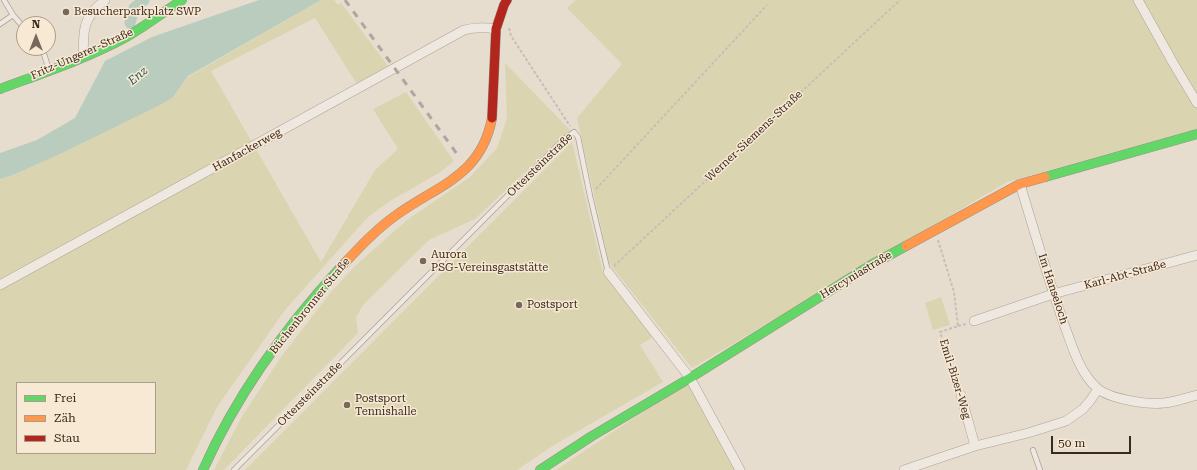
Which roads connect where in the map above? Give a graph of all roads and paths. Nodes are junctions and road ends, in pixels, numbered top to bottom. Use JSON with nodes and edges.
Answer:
{"nodes":[{"id":1,"x":4,"y":0,"type":"edge"},
{"id":2,"x":105,"y":0,"type":"edge"},
{"id":3,"x":182,"y":0,"type":"edge"},
{"id":4,"x":507,"y":0,"type":"edge"},
{"id":5,"x":900,"y":0,"type":"edge"},
{"id":6,"x":1138,"y":0,"type":"edge"},
{"id":7,"x":766,"y":5,"type":"dead end"},
{"id":8,"x":14,"y":15,"type":"junction"},
{"id":9,"x":16,"y":18,"type":"edge"},
{"id":10,"x":0,"y":24,"type":"edge"},
{"id":11,"x":509,"y":28,"type":"dead end"},
{"id":12,"x":496,"y":29,"type":"junction"},
{"id":13,"x":45,"y":56,"type":"edge"},
{"id":14,"x":83,"y":56,"type":"junction"},
{"id":15,"x":49,"y":70,"type":"junction"},
{"id":16,"x":0,"y":89,"type":"edge"},
{"id":17,"x":1197,"y":103,"type":"edge"},
{"id":18,"x":574,"y":132,"type":"junction"},
{"id":19,"x":1197,"y":134,"type":"edge"},
{"id":20,"x":1020,"y":184,"type":"junction"},
{"id":21,"x":590,"y":196,"type":"junction"},
{"id":22,"x":935,"y":230,"type":"junction"},
{"id":23,"x":1197,"y":255,"type":"edge"},
{"id":24,"x":608,"y":272,"type":"junction"},
{"id":25,"x":0,"y":286,"type":"edge"},
{"id":26,"x":1053,"y":294,"type":"junction"},
{"id":27,"x":974,"y":321,"type":"dead end"},
{"id":28,"x":690,"y":378,"type":"junction"},
{"id":29,"x":1098,"y":389,"type":"junction"},
{"id":30,"x":961,"y":395,"type":"joint"},
{"id":31,"x":1197,"y":395,"type":"edge"},
{"id":32,"x":975,"y":446,"type":"junction"},
{"id":33,"x":1032,"y":450,"type":"dead end"},
{"id":34,"x":203,"y":470,"type":"edge"},
{"id":35,"x":234,"y":470,"type":"edge"},
{"id":36,"x":540,"y":470,"type":"edge"},
{"id":37,"x":740,"y":470,"type":"edge"},
{"id":38,"x":904,"y":470,"type":"edge"},
{"id":39,"x":1040,"y":470,"type":"edge"}],
"edges":[{"from":1,"to":8,"type":"lane"},
{"from":2,"to":14,"type":"street"},
{"from":3,"to":14,"type":"street","name":"Fritz-Ungerer-Straße"},
{"from":4,"to":12,"type":"street","name":"Büchenbronner Straße"},
{"from":5,"to":24,"type":"path","name":"Werner-Siemens-Straße"},
{"from":6,"to":17,"type":"street"},
{"from":7,"to":21,"type":"path"},
{"from":8,"to":9,"type":"lane"},
{"from":8,"to":10,"type":"lane"},
{"from":11,"to":18,"type":"path"},
{"from":12,"to":25,"type":"street","name":"Hanfackerweg"},
{"from":12,"to":34,"type":"street","name":"Büchenbronner Straße"},
{"from":13,"to":15,"type":"lane"},
{"from":14,"to":15,"type":"street","name":"Fritz-Ungerer-Straße"},
{"from":15,"to":16,"type":"street","name":"Fritz-Ungerer-Straße"},
{"from":18,"to":21,"type":"lane","name":"Ottersteinstraße"},
{"from":18,"to":35,"type":"lane","name":"Ottersteinstraße"},
{"from":19,"to":20,"type":"street","name":"Hercyniastraße"},
{"from":20,"to":22,"type":"street","name":"Hercyniastraße"},
{"from":20,"to":26,"type":"street","name":"Im Hanseloch"},
{"from":21,"to":24,"type":"lane","name":"Ottersteinstraße"},
{"from":22,"to":28,"type":"street","name":"Hercyniastraße"},
{"from":22,"to":30,"type":"path","name":"Emil-Bizer-Weg"},
{"from":23,"to":26,"type":"street","name":"Karl-Abt-Straße"},
{"from":24,"to":28,"type":"street","name":"Ottersteinstraße"},
{"from":26,"to":27,"type":"street","name":"Karl-Abt-Straße"},
{"from":26,"to":29,"type":"street","name":"Im Hanseloch"},
{"from":28,"to":36,"type":"street","name":"Hercyniastraße"},
{"from":28,"to":37,"type":"street","name":"Ottersteinstraße"},
{"from":29,"to":31,"type":"street"},
{"from":29,"to":32,"type":"street"},
{"from":30,"to":32,"type":"street","name":"Emil-Bizer-Weg"},
{"from":32,"to":38,"type":"street"},
{"from":33,"to":39,"type":"lane"}]}
